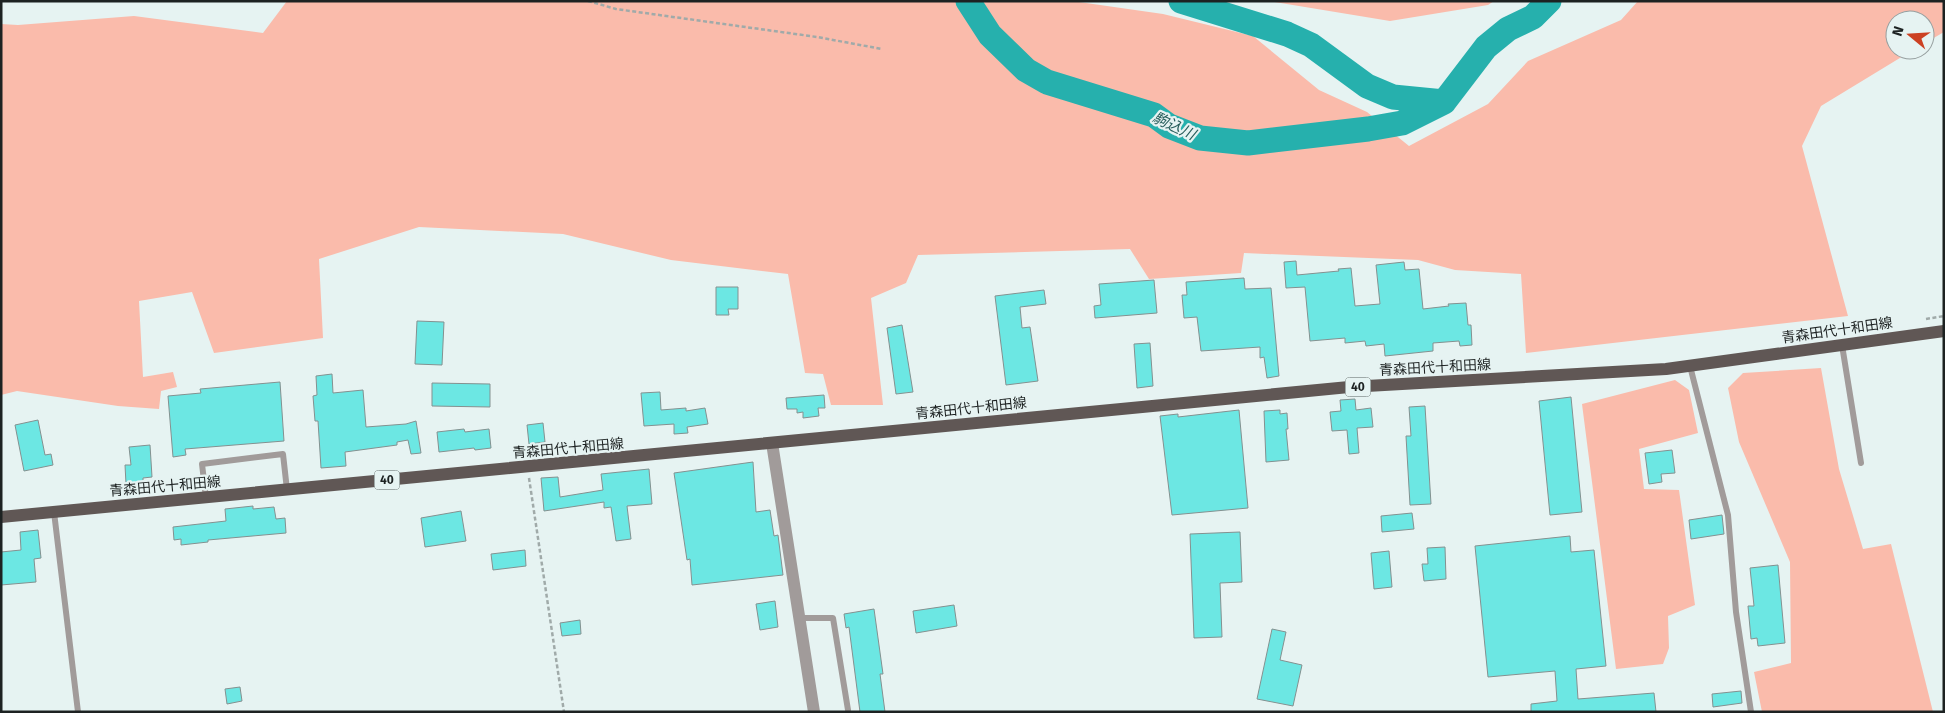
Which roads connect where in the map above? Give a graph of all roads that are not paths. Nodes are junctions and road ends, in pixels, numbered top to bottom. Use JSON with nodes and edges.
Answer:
{"nodes":[{"id":1,"x":1944,"y":331,"type":"edge"},
{"id":2,"x":1842,"y":345,"type":"junction"},
{"id":3,"x":1690,"y":366,"type":"junction"},
{"id":4,"x":772,"y":443,"type":"junction"},
{"id":5,"x":1861,"y":463,"type":"dead end"},
{"id":6,"x":287,"y":490,"type":"junction"},
{"id":7,"x":206,"y":498,"type":"junction"},
{"id":8,"x":54,"y":512,"type":"junction"},
{"id":9,"x":1,"y":517,"type":"edge"},
{"id":10,"x":800,"y":618,"type":"junction"},
{"id":11,"x":848,"y":710,"type":"dead end"},
{"id":12,"x":78,"y":712,"type":"edge"},
{"id":13,"x":814,"y":712,"type":"edge"},
{"id":14,"x":1751,"y":712,"type":"edge"}],
"edges":[{"from":1,"to":2,"type":"main road","name":"青森田代十和田線","number":"40"},
{"from":2,"to":3,"type":"main road","name":"青森田代十和田線","number":"40"},
{"from":2,"to":5,"type":"lane"},
{"from":3,"to":4,"type":"main road","name":"青森田代十和田線","number":"40"},
{"from":3,"to":14,"type":"lane"},
{"from":4,"to":6,"type":"main road","name":"青森田代十和田線","number":"40"},
{"from":4,"to":10,"type":"street"},
{"from":6,"to":7,"type":"main road","name":"青森田代十和田線","number":"40"},
{"from":6,"to":7,"type":"lane"},
{"from":7,"to":8,"type":"main road","name":"青森田代十和田線","number":"40"},
{"from":8,"to":9,"type":"main road","name":"青森田代十和田線","number":"40"},
{"from":8,"to":12,"type":"lane"},
{"from":10,"to":11,"type":"lane"},
{"from":10,"to":13,"type":"street"}]}
